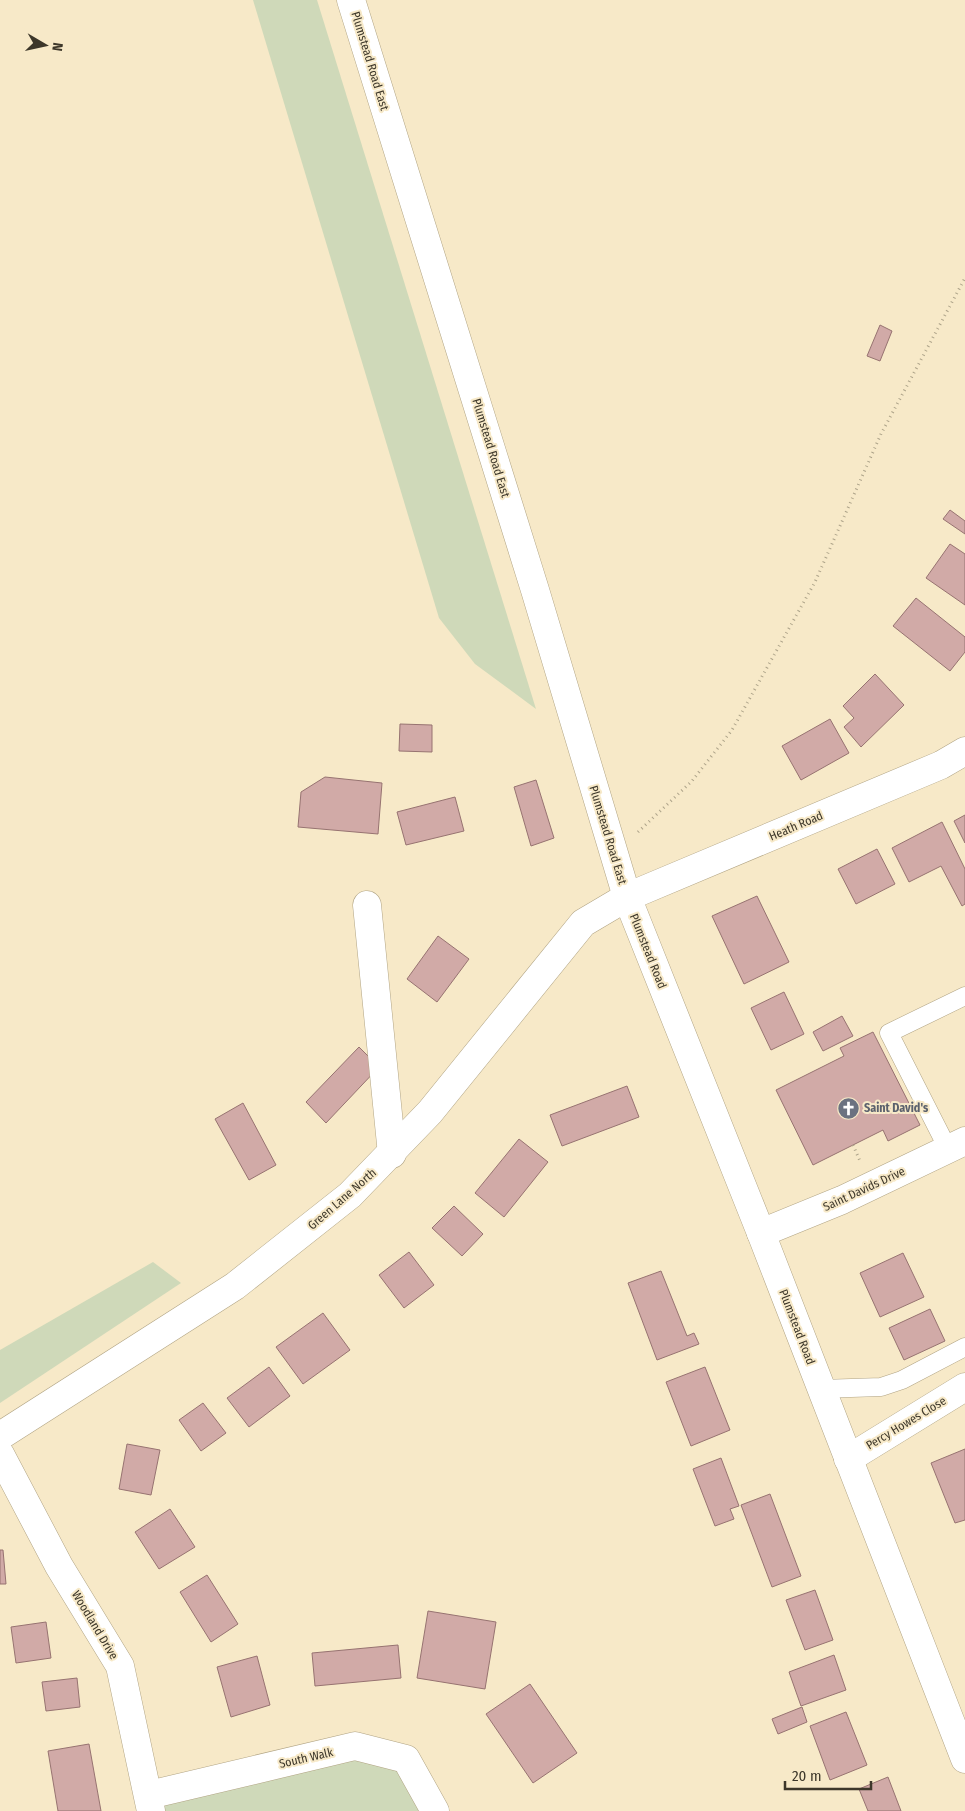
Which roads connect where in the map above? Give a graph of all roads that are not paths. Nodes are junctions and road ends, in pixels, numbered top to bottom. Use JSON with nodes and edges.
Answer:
{"nodes":[{"id":1,"x":351,"y":0,"type":"edge"},
{"id":2,"x":965,"y":752,"type":"edge"},
{"id":3,"x":626,"y":897,"type":"junction"},
{"id":4,"x":367,"y":905,"type":"dead end"},
{"id":5,"x":965,"y":996,"type":"edge"},
{"id":6,"x":956,"y":1145,"type":"edge"},
{"id":7,"x":392,"y":1154,"type":"junction"},
{"id":8,"x":761,"y":1233,"type":"junction"},
{"id":9,"x":965,"y":1347,"type":"edge"},
{"id":10,"x":965,"y":1387,"type":"edge"},
{"id":11,"x":821,"y":1389,"type":"junction"},
{"id":12,"x":0,"y":1436,"type":"edge"},
{"id":13,"x":0,"y":1454,"type":"edge"},
{"id":14,"x":848,"y":1459,"type":"junction"},
{"id":15,"x":965,"y":1759,"type":"edge"},
{"id":16,"x":150,"y":1803,"type":"edge"},
{"id":17,"x":435,"y":1811,"type":"edge"}],
"edges":[{"from":1,"to":3,"type":"street","name":"Plumstead Road East"},
{"from":2,"to":3,"type":"street","name":"Heath Road"},
{"from":3,"to":7,"type":"street","name":"Green Lane North"},
{"from":3,"to":8,"type":"street","name":"Plumstead Road"},
{"from":4,"to":7,"type":"street"},
{"from":5,"to":6,"type":"lane"},
{"from":6,"to":8,"type":"street","name":"Saint Davids Drive"},
{"from":7,"to":12,"type":"street","name":"Green Lane North"},
{"from":8,"to":11,"type":"street","name":"Plumstead Road"},
{"from":9,"to":11,"type":"lane"},
{"from":10,"to":14,"type":"street","name":"Percy Howes Close"},
{"from":11,"to":14,"type":"street","name":"Plumstead Road"},
{"from":13,"to":16,"type":"street","name":"Woodland Drive"},
{"from":14,"to":15,"type":"street","name":"Plumstead Road"},
{"from":16,"to":17,"type":"street","name":"South Walk"}]}
